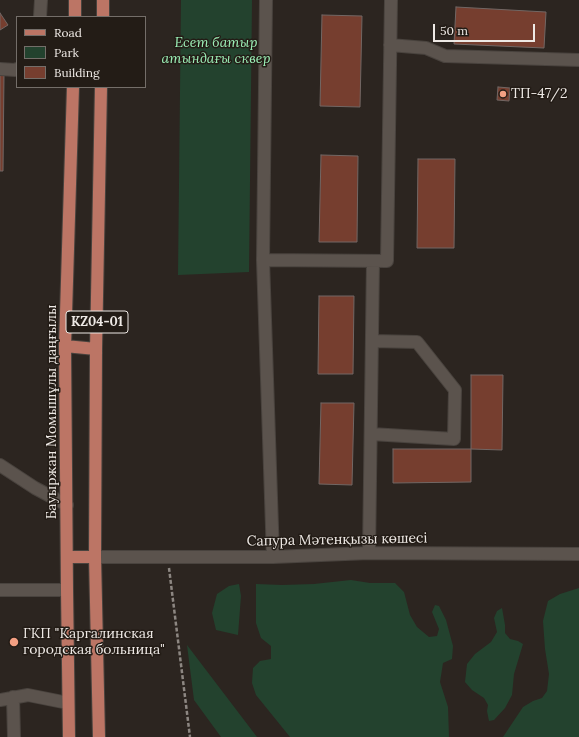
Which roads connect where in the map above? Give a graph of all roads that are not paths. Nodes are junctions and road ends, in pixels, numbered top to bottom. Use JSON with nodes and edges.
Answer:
{"nodes":[{"id":1,"x":41,"y":0,"type":"edge"},
{"id":2,"x":75,"y":0,"type":"edge"},
{"id":3,"x":103,"y":0,"type":"edge"},
{"id":4,"x":266,"y":0,"type":"edge"},
{"id":5,"x":391,"y":0,"type":"edge"},
{"id":6,"x":40,"y":16,"type":"edge"},
{"id":7,"x":75,"y":16,"type":"edge"},
{"id":8,"x":103,"y":16,"type":"edge"},
{"id":9,"x":390,"y":45,"type":"junction"},
{"id":10,"x":579,"y":60,"type":"edge"},
{"id":11,"x":0,"y":69,"type":"edge"},
{"id":12,"x":16,"y":70,"type":"edge"},
{"id":13,"x":73,"y":88,"type":"edge"},
{"id":14,"x":101,"y":88,"type":"edge"},
{"id":15,"x":263,"y":260,"type":"junction"},
{"id":16,"x":373,"y":261,"type":"junction"},
{"id":17,"x":372,"y":341,"type":"junction"},
{"id":18,"x":65,"y":346,"type":"junction"},
{"id":19,"x":96,"y":349,"type":"junction"},
{"id":20,"x":371,"y":434,"type":"junction"},
{"id":21,"x":0,"y":465,"type":"edge"},
{"id":22,"x":67,"y":505,"type":"junction"},
{"id":23,"x":369,"y":553,"type":"junction"},
{"id":24,"x":579,"y":554,"type":"edge"},
{"id":25,"x":67,"y":557,"type":"junction"},
{"id":26,"x":95,"y":557,"type":"junction"},
{"id":27,"x":272,"y":557,"type":"junction"},
{"id":28,"x":0,"y":590,"type":"edge"},
{"id":29,"x":67,"y":590,"type":"junction"},
{"id":30,"x":13,"y":697,"type":"junction"},
{"id":31,"x":0,"y":700,"type":"edge"},
{"id":32,"x":68,"y":703,"type":"junction"},
{"id":33,"x":14,"y":737,"type":"edge"},
{"id":34,"x":69,"y":737,"type":"edge"},
{"id":35,"x":99,"y":737,"type":"edge"}],
"edges":[{"from":1,"to":6,"type":"street"},
{"from":2,"to":7,"type":"main road"},
{"from":3,"to":8,"type":"main road"},
{"from":4,"to":15,"type":"street"},
{"from":5,"to":9,"type":"street"},
{"from":9,"to":10,"type":"street"},
{"from":9,"to":16,"type":"street"},
{"from":11,"to":12,"type":"street"},
{"from":13,"to":18,"type":"main road","name":"Бауыржан Момышұлы даңғылы","number":"KZ04-01"},
{"from":14,"to":19,"type":"main road","number":"KZ04-01"},
{"from":15,"to":16,"type":"street"},
{"from":15,"to":27,"type":"street"},
{"from":16,"to":17,"type":"street"},
{"from":17,"to":20,"type":"street"},
{"from":17,"to":20,"type":"street"},
{"from":18,"to":19,"type":"main road"},
{"from":18,"to":22,"type":"main road","name":"Бауыржан Момышұлы даңғылы","number":"KZ04-01"},
{"from":19,"to":26,"type":"main road","number":"KZ04-01"},
{"from":20,"to":23,"type":"street"},
{"from":21,"to":22,"type":"street"},
{"from":22,"to":25,"type":"main road","name":"Бауыржан Момышұлы даңғылы","number":"KZ04-01"},
{"from":23,"to":24,"type":"street","name":"Сапура Мәтенқызы көшесі"},
{"from":23,"to":27,"type":"street","name":"Сапура Мәтенқызы көшесі"},
{"from":25,"to":26,"type":"main road"},
{"from":25,"to":29,"type":"main road","name":"Бауыржан Момышұлы даңғылы","number":"KZ04-01"},
{"from":26,"to":27,"type":"street","name":"Сапура Мәтенқызы көшесі"},
{"from":26,"to":35,"type":"main road","number":"KZ04-01"},
{"from":28,"to":29,"type":"street"},
{"from":29,"to":32,"type":"main road","name":"Бауыржан Момышұлы даңғылы","number":"KZ04-01"},
{"from":30,"to":31,"type":"street"},
{"from":30,"to":32,"type":"street"},
{"from":30,"to":33,"type":"street"},
{"from":32,"to":34,"type":"main road","name":"Бауыржан Момышұлы даңғылы","number":"KZ04-01"}]}
